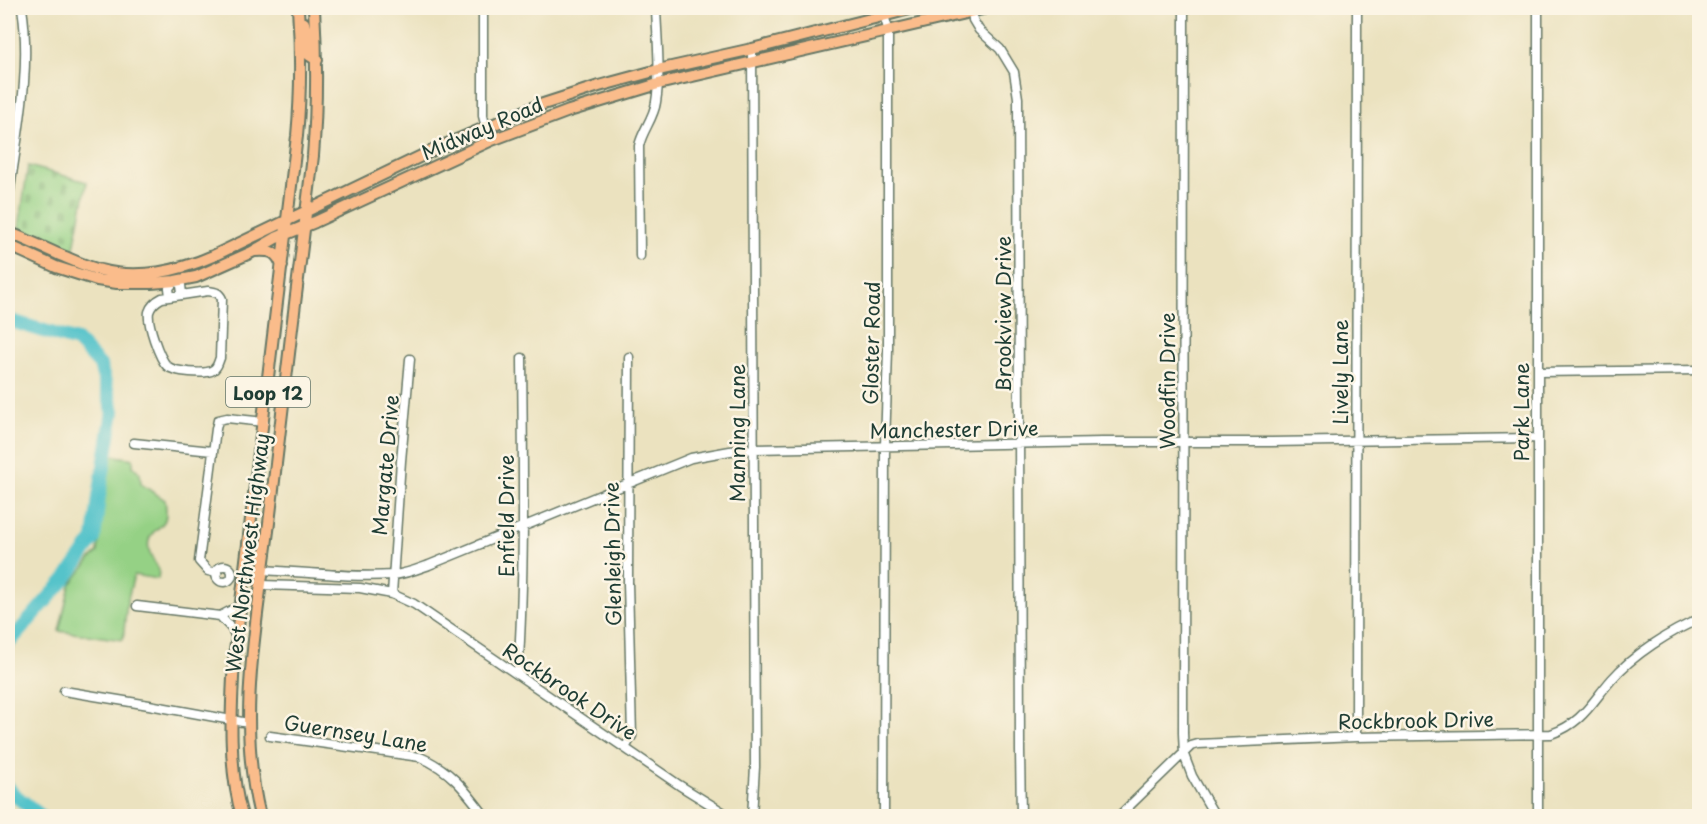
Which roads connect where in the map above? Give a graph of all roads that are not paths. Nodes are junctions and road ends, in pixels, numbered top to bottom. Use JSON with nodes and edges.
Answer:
{"nodes":[{"id":1,"x":22,"y":8,"type":"edge"},
{"id":2,"x":314,"y":8,"type":"edge"},
{"id":3,"x":483,"y":8,"type":"edge"},
{"id":4,"x":656,"y":8,"type":"edge"},
{"id":5,"x":914,"y":8,"type":"edge"},
{"id":6,"x":987,"y":8,"type":"edge"},
{"id":7,"x":1184,"y":8,"type":"edge"},
{"id":8,"x":1357,"y":8,"type":"edge"},
{"id":9,"x":1538,"y":8,"type":"edge"},
{"id":10,"x":298,"y":10,"type":"edge"},
{"id":11,"x":972,"y":10,"type":"edge"},
{"id":12,"x":884,"y":15,"type":"junction"},
{"id":13,"x":888,"y":29,"type":"junction"},
{"id":14,"x":753,"y":49,"type":"junction"},
{"id":15,"x":317,"y":60,"type":"junction"},
{"id":16,"x":753,"y":63,"type":"junction"},
{"id":17,"x":658,"y":70,"type":"junction"},
{"id":18,"x":658,"y":84,"type":"junction"},
{"id":19,"x":486,"y":127,"type":"junction"},
{"id":20,"x":492,"y":140,"type":"junction"},
{"id":21,"x":409,"y":161,"type":"junction"},
{"id":22,"x":415,"y":175,"type":"junction"},
{"id":23,"x":8,"y":204,"type":"edge"},
{"id":24,"x":306,"y":212,"type":"junction"},
{"id":25,"x":288,"y":220,"type":"junction"},
{"id":26,"x":304,"y":227,"type":"junction"},
{"id":27,"x":8,"y":232,"type":"edge"},
{"id":28,"x":286,"y":234,"type":"junction"},
{"id":29,"x":8,"y":245,"type":"edge"},
{"id":30,"x":252,"y":252,"type":"junction"},
{"id":31,"x":640,"y":256,"type":"dead end"},
{"id":32,"x":173,"y":269,"type":"junction"},
{"id":33,"x":282,"y":269,"type":"junction"},
{"id":34,"x":175,"y":281,"type":"junction"},
{"id":35,"x":182,"y":294,"type":"junction"},
{"id":36,"x":170,"y":296,"type":"junction"},
{"id":37,"x":629,"y":357,"type":"dead end"},
{"id":38,"x":410,"y":358,"type":"dead end"},
{"id":39,"x":522,"y":358,"type":"dead end"},
{"id":40,"x":1700,"y":370,"type":"edge"},
{"id":41,"x":1538,"y":372,"type":"junction"},
{"id":42,"x":264,"y":422,"type":"junction"},
{"id":43,"x":1538,"y":438,"type":"junction"},
{"id":44,"x":1356,"y":441,"type":"junction"},
{"id":45,"x":134,"y":442,"type":"dead end"},
{"id":46,"x":1183,"y":442,"type":"junction"},
{"id":47,"x":1020,"y":444,"type":"junction"},
{"id":48,"x":885,"y":446,"type":"junction"},
{"id":49,"x":753,"y":449,"type":"junction"},
{"id":50,"x":212,"y":451,"type":"junction"},
{"id":51,"x":628,"y":483,"type":"junction"},
{"id":52,"x":523,"y":527,"type":"junction"},
{"id":53,"x":263,"y":570,"type":"junction"},
{"id":54,"x":245,"y":575,"type":"junction"},
{"id":55,"x":394,"y":575,"type":"junction"},
{"id":56,"x":261,"y":585,"type":"junction"},
{"id":57,"x":392,"y":594,"type":"junction"},
{"id":58,"x":241,"y":605,"type":"junction"},
{"id":59,"x":137,"y":606,"type":"dead end"},
{"id":60,"x":220,"y":616,"type":"junction"},
{"id":61,"x":1700,"y":619,"type":"edge"},
{"id":62,"x":237,"y":639,"type":"junction"},
{"id":63,"x":518,"y":675,"type":"junction"},
{"id":64,"x":64,"y":691,"type":"dead end"},
{"id":65,"x":231,"y":720,"type":"junction"},
{"id":66,"x":248,"y":723,"type":"junction"},
{"id":67,"x":1538,"y":734,"type":"junction"},
{"id":68,"x":270,"y":736,"type":"dead end"},
{"id":69,"x":1356,"y":737,"type":"junction"},
{"id":70,"x":626,"y":748,"type":"junction"},
{"id":71,"x":1184,"y":755,"type":"junction"},
{"id":72,"x":242,"y":816,"type":"edge"},
{"id":73,"x":260,"y":816,"type":"edge"},
{"id":74,"x":485,"y":816,"type":"edge"},
{"id":75,"x":729,"y":816,"type":"edge"},
{"id":76,"x":752,"y":816,"type":"edge"},
{"id":77,"x":885,"y":816,"type":"edge"},
{"id":78,"x":1021,"y":816,"type":"edge"},
{"id":79,"x":1119,"y":816,"type":"edge"},
{"id":80,"x":1215,"y":816,"type":"edge"},
{"id":81,"x":1538,"y":816,"type":"edge"}],
"edges":[{"from":1,"to":23,"type":"street"},
{"from":2,"to":15,"type":"main road","name":"West Northwest Highway","number":"Loop 12"},
{"from":3,"to":19,"type":"street"},
{"from":4,"to":17,"type":"street"},
{"from":5,"to":12,"type":"main road","name":"Midway Road"},
{"from":6,"to":11,"type":"main road","name":"Midway Road"},
{"from":7,"to":46,"type":"street","name":"Woodfin Drive"},
{"from":8,"to":44,"type":"street","name":"Lively Lane"},
{"from":9,"to":41,"type":"street","name":"Park Lane"},
{"from":10,"to":15,"type":"main road"},
{"from":10,"to":25,"type":"main road","name":"West Northwest Highway","number":"Loop 12"},
{"from":11,"to":13,"type":"main road","name":"Midway Road"},
{"from":11,"to":47,"type":"street","name":"Brookview Drive"},
{"from":12,"to":13,"type":"street","name":"Gloster Road"},
{"from":12,"to":14,"type":"main road","name":"Midway Road"},
{"from":13,"to":16,"type":"main road","name":"Midway Road"},
{"from":13,"to":48,"type":"street","name":"Gloster Road"},
{"from":14,"to":16,"type":"street","name":"Manning Lane"},
{"from":14,"to":17,"type":"main road","name":"Midway Road"},
{"from":15,"to":24,"type":"main road","name":"West Northwest Highway","number":"Loop 12"},
{"from":16,"to":18,"type":"main road","name":"Midway Road"},
{"from":16,"to":49,"type":"street","name":"Manning Lane"},
{"from":17,"to":18,"type":"street"},
{"from":17,"to":19,"type":"main road","name":"Midway Road"},
{"from":18,"to":20,"type":"main road","name":"Midway Road"},
{"from":18,"to":31,"type":"street"},
{"from":19,"to":20,"type":"main road"},
{"from":19,"to":21,"type":"main road","name":"Midway Road"},
{"from":20,"to":22,"type":"main road","name":"Midway Road"},
{"from":21,"to":22,"type":"main road"},
{"from":21,"to":24,"type":"main road","name":"Midway Road"},
{"from":22,"to":26,"type":"main road","name":"Midway Road"},
{"from":24,"to":25,"type":"main road","name":"Midway Road"},
{"from":24,"to":26,"type":"main road","name":"West Northwest Highway","number":"Loop 12"},
{"from":25,"to":28,"type":"main road","name":"West Northwest Highway","number":"Loop 12"},
{"from":25,"to":32,"type":"main road","name":"Midway Road"},
{"from":26,"to":28,"type":"main road","name":"Midway Road"},
{"from":26,"to":53,"type":"main road","name":"West Northwest Highway","number":"Loop 12"},
{"from":27,"to":32,"type":"main road","name":"Midway Road"},
{"from":28,"to":30,"type":"main road","name":"Midway Road"},
{"from":28,"to":33,"type":"main road","name":"West Northwest Highway","number":"Loop 12"},
{"from":29,"to":34,"type":"main road","name":"Midway Road"},
{"from":30,"to":33,"type":"main road"},
{"from":30,"to":34,"type":"main road","name":"Midway Road"},
{"from":32,"to":34,"type":"main road"},
{"from":33,"to":42,"type":"main road","name":"West Northwest Highway","number":"Loop 12"},
{"from":34,"to":35,"type":"street"},
{"from":34,"to":36,"type":"street"},
{"from":35,"to":36,"type":"street"},
{"from":35,"to":36,"type":"street"},
{"from":37,"to":51,"type":"street","name":"Glenleigh Drive"},
{"from":38,"to":55,"type":"street","name":"Margate Drive"},
{"from":39,"to":52,"type":"street","name":"Enfield Drive"},
{"from":40,"to":41,"type":"street"},
{"from":41,"to":43,"type":"street","name":"Park Lane"},
{"from":42,"to":50,"type":"street"},
{"from":42,"to":54,"type":"main road","name":"West Northwest Highway","number":"Loop 12"},
{"from":43,"to":44,"type":"street","name":"Manchester Drive"},
{"from":43,"to":67,"type":"street","name":"Park Lane"},
{"from":44,"to":46,"type":"street","name":"Manchester Drive"},
{"from":44,"to":69,"type":"street","name":"Lively Lane"},
{"from":45,"to":50,"type":"street"},
{"from":46,"to":47,"type":"street","name":"Manchester Drive"},
{"from":46,"to":71,"type":"street","name":"Woodfin Drive"},
{"from":47,"to":48,"type":"street","name":"Manchester Drive"},
{"from":47,"to":78,"type":"street","name":"Brookview Drive"},
{"from":48,"to":49,"type":"street","name":"Manchester Drive"},
{"from":48,"to":77,"type":"street","name":"Gloster Road"},
{"from":49,"to":51,"type":"street","name":"Manchester Drive"},
{"from":49,"to":76,"type":"street","name":"Manning Lane"},
{"from":50,"to":54,"type":"street"},
{"from":51,"to":52,"type":"street","name":"Manchester Drive"},
{"from":51,"to":70,"type":"street","name":"Glenleigh Drive"},
{"from":52,"to":55,"type":"street","name":"Manchester Drive"},
{"from":52,"to":63,"type":"street","name":"Enfield Drive"},
{"from":53,"to":54,"type":"main road"},
{"from":53,"to":55,"type":"street"},
{"from":53,"to":56,"type":"main road","name":"West Northwest Highway","number":"Loop 12"},
{"from":54,"to":56,"type":"main road"},
{"from":54,"to":58,"type":"main road","name":"West Northwest Highway","number":"Loop 12"},
{"from":55,"to":57,"type":"street"},
{"from":56,"to":57,"type":"street","name":"Rockbrook Drive"},
{"from":56,"to":66,"type":"main road","name":"West Northwest Highway","number":"Loop 12"},
{"from":57,"to":63,"type":"street","name":"Rockbrook Drive"},
{"from":58,"to":60,"type":"street"},
{"from":58,"to":62,"type":"main road","name":"West Northwest Highway","number":"Loop 12"},
{"from":59,"to":60,"type":"street"},
{"from":60,"to":62,"type":"street"},
{"from":61,"to":67,"type":"street","name":"Rockbrook Drive"},
{"from":62,"to":65,"type":"main road","name":"West Northwest Highway","number":"Loop 12"},
{"from":63,"to":70,"type":"street","name":"Rockbrook Drive"},
{"from":64,"to":65,"type":"street"},
{"from":65,"to":66,"type":"street"},
{"from":65,"to":72,"type":"main road","name":"West Northwest Highway","number":"Loop 12"},
{"from":66,"to":73,"type":"main road","name":"West Northwest Highway","number":"Loop 12"},
{"from":67,"to":69,"type":"street","name":"Rockbrook Drive"},
{"from":67,"to":81,"type":"street","name":"Park Lane"},
{"from":68,"to":74,"type":"street","name":"Guernsey Lane"},
{"from":69,"to":71,"type":"street","name":"Rockbrook Drive"},
{"from":70,"to":75,"type":"street","name":"Rockbrook Drive"},
{"from":71,"to":79,"type":"street","name":"Rockbrook Drive"},
{"from":71,"to":80,"type":"street"}]}
